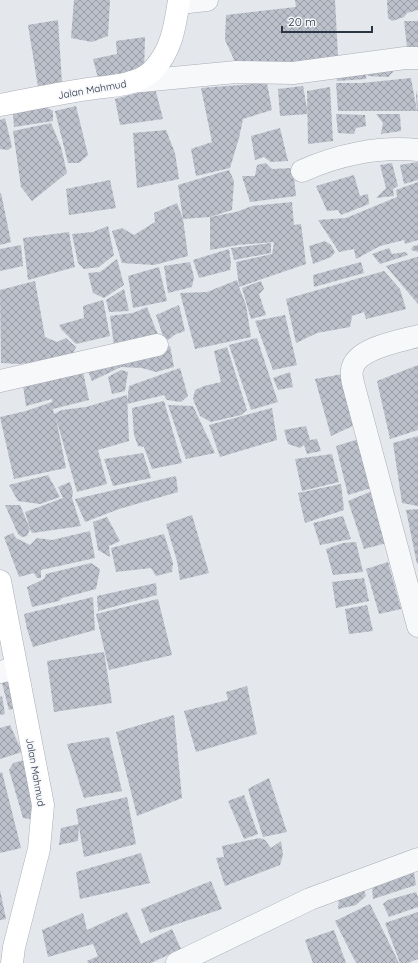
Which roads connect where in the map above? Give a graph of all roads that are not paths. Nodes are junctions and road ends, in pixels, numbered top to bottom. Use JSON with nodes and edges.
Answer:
{"nodes":[{"id":1,"x":206,"y":0,"type":"edge"},
{"id":2,"x":179,"y":1,"type":"edge"},
{"id":3,"x":418,"y":58,"type":"edge"},
{"id":4,"x":131,"y":82,"type":"junction"},
{"id":5,"x":0,"y":105,"type":"edge"},
{"id":6,"x":418,"y":150,"type":"edge"},
{"id":7,"x":302,"y":170,"type":"dead end"},
{"id":8,"x":418,"y":336,"type":"edge"},
{"id":9,"x":157,"y":345,"type":"dead end"},
{"id":10,"x":0,"y":381,"type":"edge"},
{"id":11,"x":0,"y":581,"type":"edge"},
{"id":12,"x":417,"y":617,"type":"edge"},
{"id":13,"x":8,"y":670,"type":"edge"},
{"id":14,"x":418,"y":858,"type":"edge"},
{"id":15,"x":12,"y":963,"type":"edge"},
{"id":16,"x":177,"y":963,"type":"edge"}],
"edges":[{"from":1,"to":2,"type":"street"},
{"from":2,"to":4,"type":"street","name":"Jalan Mahmud"},
{"from":3,"to":4,"type":"street"},
{"from":4,"to":5,"type":"street","name":"Jalan Mahmud"},
{"from":6,"to":7,"type":"street"},
{"from":8,"to":12,"type":"street"},
{"from":9,"to":10,"type":"street"},
{"from":11,"to":13,"type":"street","name":"Jalan Mahmud"},
{"from":13,"to":15,"type":"street","name":"Jalan Mahmud"},
{"from":14,"to":16,"type":"street"}]}
